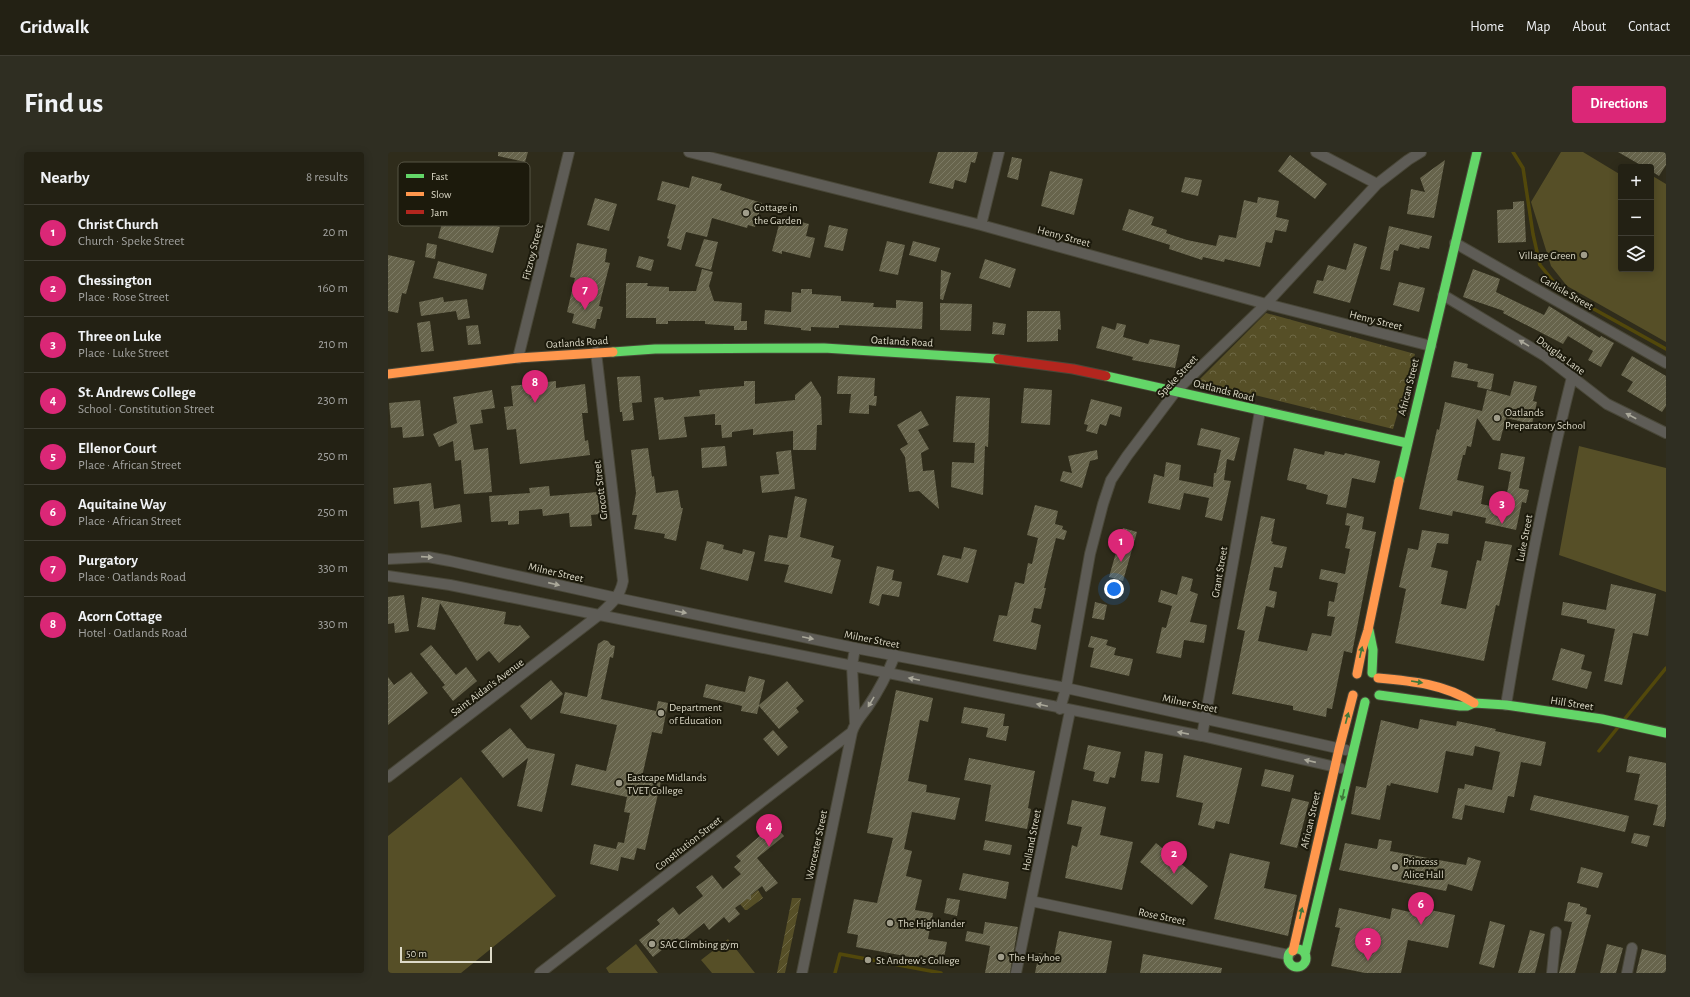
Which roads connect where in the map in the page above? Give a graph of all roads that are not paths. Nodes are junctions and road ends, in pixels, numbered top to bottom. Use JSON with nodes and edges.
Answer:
{"nodes":[{"id":1,"x":569,"y":152,"type":"edge"},
{"id":2,"x":689,"y":152,"type":"edge"},
{"id":3,"x":999,"y":152,"type":"edge"},
{"id":4,"x":1316,"y":152,"type":"edge"},
{"id":5,"x":1421,"y":152,"type":"edge"},
{"id":6,"x":1477,"y":152,"type":"edge"},
{"id":7,"x":1377,"y":184,"type":"junction"},
{"id":8,"x":981,"y":226,"type":"junction"},
{"id":9,"x":1455,"y":243,"type":"junction"},
{"id":10,"x":1443,"y":294,"type":"junction"},
{"id":11,"x":1266,"y":304,"type":"junction"},
{"id":12,"x":1431,"y":346,"type":"junction"},
{"id":13,"x":596,"y":352,"type":"junction"},
{"id":14,"x":518,"y":358,"type":"junction"},
{"id":15,"x":1666,"y":363,"type":"edge"},
{"id":16,"x":388,"y":374,"type":"edge"},
{"id":17,"x":1572,"y":377,"type":"junction"},
{"id":18,"x":1176,"y":391,"type":"junction"},
{"id":19,"x":1260,"y":411,"type":"junction"},
{"id":20,"x":1666,"y":433,"type":"edge"},
{"id":21,"x":1407,"y":443,"type":"junction"},
{"id":22,"x":388,"y":559,"type":"edge"},
{"id":23,"x":388,"y":576,"type":"edge"},
{"id":24,"x":617,"y":598,"type":"junction"},
{"id":25,"x":599,"y":615,"type":"junction"},
{"id":26,"x":1368,"y":630,"type":"junction"},
{"id":27,"x":855,"y":648,"type":"junction"},
{"id":28,"x":895,"y":655,"type":"junction"},
{"id":29,"x":852,"y":666,"type":"junction"},
{"id":30,"x":888,"y":673,"type":"junction"},
{"id":31,"x":1357,"y":674,"type":"junction"},
{"id":32,"x":1375,"y":675,"type":"junction"},
{"id":33,"x":1066,"y":688,"type":"junction"},
{"id":34,"x":1351,"y":689,"type":"junction"},
{"id":35,"x":1379,"y":696,"type":"junction"},
{"id":36,"x":1365,"y":702,"type":"junction"},
{"id":37,"x":1474,"y":703,"type":"junction"},
{"id":38,"x":1506,"y":705,"type":"junction"},
{"id":39,"x":1065,"y":710,"type":"junction"},
{"id":40,"x":1205,"y":719,"type":"junction"},
{"id":41,"x":853,"y":727,"type":"junction"},
{"id":42,"x":1666,"y":733,"type":"edge"},
{"id":43,"x":1202,"y":736,"type":"junction"},
{"id":44,"x":1338,"y":749,"type":"junction"},
{"id":45,"x":1352,"y":751,"type":"junction"},
{"id":46,"x":1335,"y":767,"type":"junction"},
{"id":47,"x":1348,"y":769,"type":"junction"},
{"id":48,"x":388,"y":777,"type":"edge"},
{"id":49,"x":1031,"y":901,"type":"junction"},
{"id":50,"x":1556,"y":932,"type":"dead end"},
{"id":51,"x":1632,"y":948,"type":"dead end"},
{"id":52,"x":1306,"y":954,"type":"junction"},
{"id":53,"x":1290,"y":956,"type":"junction"},
{"id":54,"x":1302,"y":969,"type":"edge"},
{"id":55,"x":540,"y":973,"type":"edge"},
{"id":56,"x":802,"y":973,"type":"edge"},
{"id":57,"x":1016,"y":973,"type":"edge"},
{"id":58,"x":1289,"y":973,"type":"edge"},
{"id":59,"x":1552,"y":973,"type":"edge"},
{"id":60,"x":1627,"y":973,"type":"edge"}],
"edges":[{"from":1,"to":14,"type":"street","name":"Fitzroy Street"},
{"from":2,"to":8,"type":"street","name":"Henry Street"},
{"from":3,"to":8,"type":"street"},
{"from":4,"to":7,"type":"street"},
{"from":5,"to":7,"type":"street","name":"Speke Street"},
{"from":6,"to":9,"type":"street","name":"African Street"},
{"from":7,"to":11,"type":"street","name":"Speke Street"},
{"from":8,"to":11,"type":"street","name":"Henry Street"},
{"from":9,"to":10,"type":"street","name":"African Street"},
{"from":9,"to":15,"type":"street","name":"Carlisle Street"},
{"from":10,"to":12,"type":"street","name":"African Street"},
{"from":17,"to":10,"type":"street","name":"Douglas Lane","one_way":true},
{"from":11,"to":12,"type":"street","name":"Henry Street"},
{"from":11,"to":18,"type":"street","name":"Speke Street"},
{"from":12,"to":21,"type":"street","name":"African Street"},
{"from":13,"to":14,"type":"street","name":"Oatlands Road"},
{"from":13,"to":18,"type":"street","name":"Oatlands Road"},
{"from":13,"to":24,"type":"street","name":"Grocott Street"},
{"from":14,"to":16,"type":"street","name":"Oatlands Road"},
{"from":20,"to":17,"type":"street","name":"Douglas Lane","one_way":true},
{"from":17,"to":38,"type":"street","name":"Luke Street"},
{"from":18,"to":19,"type":"street","name":"Oatlands Road"},
{"from":18,"to":33,"type":"street","name":"Speke Street"},
{"from":19,"to":21,"type":"street","name":"Oatlands Road"},
{"from":19,"to":40,"type":"street","name":"Grant Street"},
{"from":21,"to":26,"type":"street","name":"African Street"},
{"from":22,"to":24,"type":"street","name":"Milner Street","one_way":true},
{"from":23,"to":25,"type":"street"},
{"from":24,"to":25,"type":"street","name":"Grocott Street"},
{"from":24,"to":27,"type":"street","name":"Milner Street","one_way":true},
{"from":25,"to":29,"type":"street"},
{"from":25,"to":48,"type":"street","name":"Saint Aidan's Avenue"},
{"from":31,"to":26,"type":"street","name":"African Street","one_way":true},
{"from":26,"to":32,"type":"street","name":"African Street"},
{"from":27,"to":28,"type":"street","name":"Milner Street"},
{"from":27,"to":29,"type":"street","name":"Worcester Street"},
{"from":28,"to":30,"type":"street","name":"Worcester Street"},
{"from":28,"to":33,"type":"street","name":"Milner Street"},
{"from":29,"to":30,"type":"street"},
{"from":29,"to":41,"type":"street","name":"Worcester Street"},
{"from":39,"to":30,"type":"street","one_way":true},
{"from":30,"to":41,"type":"street","name":"Worcester Street","one_way":true},
{"from":31,"to":32,"type":"street"},
{"from":31,"to":34,"type":"street"},
{"from":32,"to":35,"type":"street"},
{"from":32,"to":37,"type":"street","name":"Hill Street","one_way":true},
{"from":33,"to":39,"type":"street","name":"Speke Street"},
{"from":33,"to":40,"type":"street","name":"Milner Street"},
{"from":34,"to":36,"type":"street"},
{"from":44,"to":34,"type":"street","name":"African Street","one_way":true},
{"from":35,"to":36,"type":"street"},
{"from":35,"to":37,"type":"street","name":"Hill Street"},
{"from":36,"to":45,"type":"street"},
{"from":37,"to":38,"type":"street","name":"Hill Street"},
{"from":38,"to":42,"type":"street","name":"Hill Street"},
{"from":43,"to":39,"type":"street","one_way":true},
{"from":39,"to":49,"type":"street","name":"Holland Street"},
{"from":40,"to":43,"type":"street","name":"Grant Street"},
{"from":40,"to":44,"type":"street","name":"Milner Street"},
{"from":41,"to":55,"type":"street","name":"Constitution Street"},
{"from":41,"to":56,"type":"street","name":"Worcester Street"},
{"from":46,"to":43,"type":"street","one_way":true},
{"from":44,"to":45,"type":"street","name":"Milner Street"},
{"from":44,"to":46,"type":"street","name":"African Street"},
{"from":45,"to":47,"type":"street"},
{"from":46,"to":47,"type":"street"},
{"from":53,"to":46,"type":"street","name":"African Street","one_way":true},
{"from":47,"to":52,"type":"street","one_way":true},
{"from":49,"to":53,"type":"street","name":"Rose Street"},
{"from":49,"to":57,"type":"street","name":"Holland Street"},
{"from":50,"to":59,"type":"street"},
{"from":51,"to":60,"type":"street"},
{"from":52,"to":53,"type":"street"},
{"from":52,"to":54,"type":"street"},
{"from":53,"to":54,"type":"street"},
{"from":53,"to":58,"type":"street","name":"African Street"}]}
